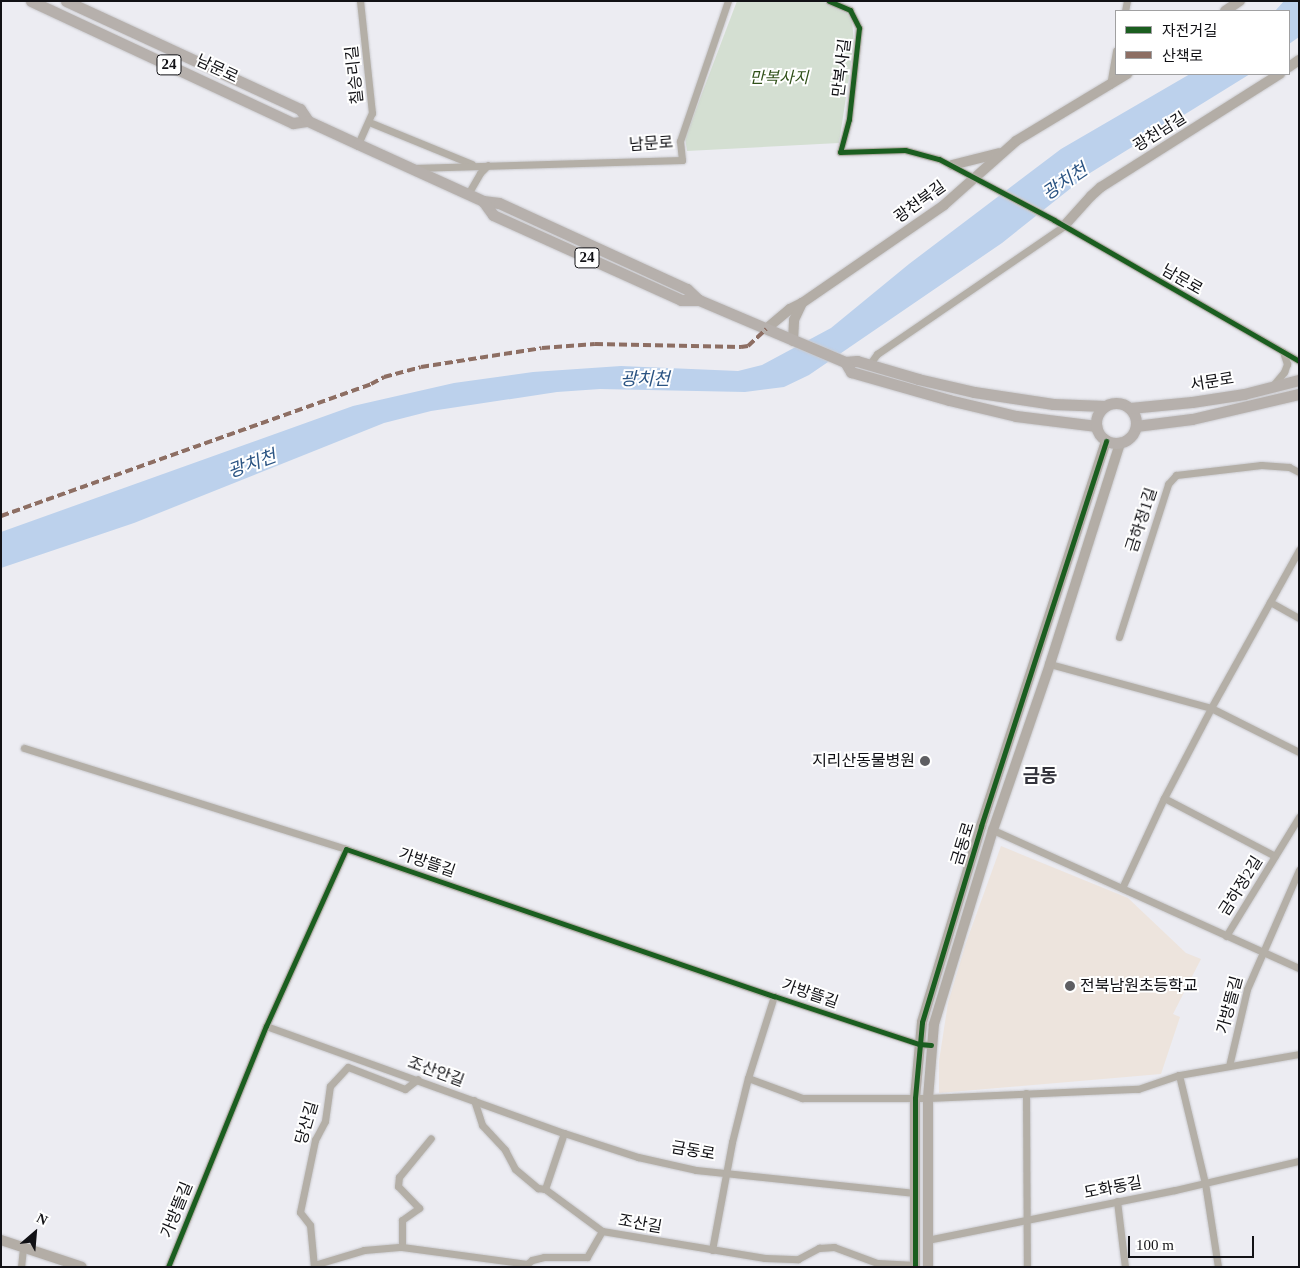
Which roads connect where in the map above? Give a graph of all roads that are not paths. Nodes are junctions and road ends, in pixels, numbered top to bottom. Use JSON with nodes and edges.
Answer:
{"nodes":[{"id":1,"x":31,"y":1,"type":"edge"},
{"id":2,"x":66,"y":1,"type":"edge"},
{"id":3,"x":360,"y":1,"type":"edge"},
{"id":4,"x":728,"y":1,"type":"edge"},
{"id":5,"x":829,"y":1,"type":"edge"},
{"id":6,"x":1240,"y":1,"type":"edge"},
{"id":7,"x":1226,"y":10,"type":"edge"},
{"id":8,"x":1115,"y":56,"type":"edge"},
{"id":9,"x":1125,"y":75,"type":"edge"},
{"id":10,"x":1278,"y":75,"type":"edge"},
{"id":11,"x":1110,"y":84,"type":"junction"},
{"id":12,"x":308,"y":121,"type":"junction"},
{"id":13,"x":369,"y":122,"type":"junction"},
{"id":14,"x":358,"y":144,"type":"junction"},
{"id":15,"x":1003,"y":152,"type":"junction"},
{"id":16,"x":474,"y":165,"type":"junction"},
{"id":17,"x":489,"y":165,"type":"junction"},
{"id":18,"x":952,"y":165,"type":"junction"},
{"id":19,"x":411,"y":168,"type":"junction"},
{"id":20,"x":976,"y":177,"type":"junction"},
{"id":21,"x":468,"y":194,"type":"junction"},
{"id":22,"x":1064,"y":226,"type":"junction"},
{"id":23,"x":802,"y":303,"type":"junction"},
{"id":24,"x":766,"y":330,"type":"junction"},
{"id":25,"x":795,"y":341,"type":"junction"},
{"id":26,"x":1282,"y":352,"type":"junction"},
{"id":27,"x":1299,"y":361,"type":"edge"},
{"id":28,"x":845,"y":362,"type":"junction"},
{"id":29,"x":869,"y":365,"type":"junction"},
{"id":30,"x":1299,"y":380,"type":"edge"},
{"id":31,"x":1270,"y":387,"type":"junction"},
{"id":32,"x":974,"y":392,"type":"junction"},
{"id":33,"x":1299,"y":394,"type":"edge"},
{"id":34,"x":971,"y":406,"type":"junction"},
{"id":35,"x":1104,"y":406,"type":"junction"},
{"id":36,"x":1130,"y":408,"type":"junction"},
{"id":37,"x":1096,"y":426,"type":"junction"},
{"id":38,"x":1136,"y":426,"type":"junction"},
{"id":39,"x":1106,"y":441,"type":"junction"},
{"id":40,"x":1120,"y":443,"type":"junction"},
{"id":41,"x":1299,"y":472,"type":"edge"},
{"id":42,"x":1299,"y":550,"type":"edge"},
{"id":43,"x":1270,"y":602,"type":"junction"},
{"id":44,"x":1299,"y":618,"type":"edge"},
{"id":45,"x":1119,"y":637,"type":"dead end"},
{"id":46,"x":1050,"y":664,"type":"junction"},
{"id":47,"x":1211,"y":708,"type":"junction"},
{"id":48,"x":24,"y":748,"type":"dead end"},
{"id":49,"x":1299,"y":752,"type":"edge"},
{"id":50,"x":1164,"y":798,"type":"junction"},
{"id":51,"x":1299,"y":817,"type":"edge"},
{"id":52,"x":993,"y":830,"type":"junction"},
{"id":53,"x":346,"y":849,"type":"junction"},
{"id":54,"x":1275,"y":856,"type":"junction"},
{"id":55,"x":1299,"y":870,"type":"edge"},
{"id":56,"x":1122,"y":888,"type":"junction"},
{"id":57,"x":1226,"y":936,"type":"junction"},
{"id":58,"x":1261,"y":952,"type":"junction"},
{"id":59,"x":1299,"y":968,"type":"edge"},
{"id":60,"x":774,"y":996,"type":"junction"},
{"id":61,"x":266,"y":1026,"type":"junction"},
{"id":62,"x":919,"y":1044,"type":"junction"},
{"id":63,"x":931,"y":1046,"type":"junction"},
{"id":64,"x":1299,"y":1054,"type":"edge"},
{"id":65,"x":1229,"y":1066,"type":"junction"},
{"id":66,"x":1179,"y":1075,"type":"junction"},
{"id":67,"x":748,"y":1078,"type":"junction"},
{"id":68,"x":418,"y":1079,"type":"junction"},
{"id":69,"x":1026,"y":1093,"type":"junction"},
{"id":70,"x":916,"y":1098,"type":"junction"},
{"id":71,"x":928,"y":1098,"type":"junction"},
{"id":72,"x":474,"y":1100,"type":"junction"},
{"id":73,"x":564,"y":1133,"type":"junction"},
{"id":74,"x":431,"y":1138,"type":"dead end"},
{"id":75,"x":1299,"y":1162,"type":"edge"},
{"id":76,"x":726,"y":1174,"type":"junction"},
{"id":77,"x":1205,"y":1182,"type":"junction"},
{"id":78,"x":545,"y":1189,"type":"junction"},
{"id":79,"x":915,"y":1193,"type":"junction"},
{"id":80,"x":1117,"y":1201,"type":"junction"},
{"id":81,"x":1026,"y":1220,"type":"junction"},
{"id":82,"x":602,"y":1231,"type":"junction"},
{"id":83,"x":1,"y":1240,"type":"edge"},
{"id":84,"x":928,"y":1240,"type":"junction"},
{"id":85,"x":402,"y":1247,"type":"junction"},
{"id":86,"x":23,"y":1248,"type":"junction"},
{"id":87,"x":712,"y":1250,"type":"junction"},
{"id":88,"x":508,"y":1260,"type":"junction"},
{"id":89,"x":314,"y":1266,"type":"edge"},
{"id":90,"x":527,"y":1266,"type":"edge"},
{"id":91,"x":915,"y":1266,"type":"edge"},
{"id":92,"x":21,"y":1267,"type":"edge"},
{"id":93,"x":82,"y":1267,"type":"edge"},
{"id":94,"x":168,"y":1267,"type":"edge"},
{"id":95,"x":503,"y":1267,"type":"edge"},
{"id":96,"x":928,"y":1267,"type":"edge"},
{"id":97,"x":1028,"y":1267,"type":"edge"},
{"id":98,"x":1125,"y":1267,"type":"edge"},
{"id":99,"x":1218,"y":1267,"type":"edge"}],
"edges":[{"from":1,"to":12,"type":"main road","name":"남문로","number":"24"},
{"from":2,"to":12,"type":"main road","name":"남문로","number":"24"},
{"from":3,"to":13,"type":"street","name":"칠승리길"},
{"from":4,"to":17,"type":"street","name":"남문로"},
{"from":5,"to":18,"type":"street","name":"만복사길"},
{"from":6,"to":7,"type":"street"},
{"from":8,"to":11,"type":"street"},
{"from":9,"to":11,"type":"street","name":"광천북길"},
{"from":10,"to":22,"type":"street","name":"광천남길"},
{"from":11,"to":15,"type":"street","name":"광천북길"},
{"from":12,"to":14,"type":"main road","name":"남문로","number":"24"},
{"from":13,"to":14,"type":"street","name":"칠승리길"},
{"from":13,"to":16,"type":"street"},
{"from":14,"to":19,"type":"main road","name":"남문로","number":"24"},
{"from":15,"to":18,"type":"street"},
{"from":15,"to":20,"type":"street","name":"광천북길"},
{"from":16,"to":17,"type":"street","name":"남문로"},
{"from":16,"to":19,"type":"street","name":"남문로"},
{"from":17,"to":21,"type":"street"},
{"from":18,"to":20,"type":"street"},
{"from":19,"to":21,"type":"main road","name":"남문로","number":"24"},
{"from":20,"to":22,"type":"street","name":"남문로"},
{"from":20,"to":23,"type":"street","name":"광천북길"},
{"from":21,"to":24,"type":"main road","name":"남문로","number":"24"},
{"from":22,"to":26,"type":"street","name":"남문로"},
{"from":22,"to":29,"type":"street"},
{"from":23,"to":24,"type":"street","name":"광천북길"},
{"from":23,"to":25,"type":"street"},
{"from":24,"to":25,"type":"main road","name":"남문로","number":"24"},
{"from":25,"to":28,"type":"main road","name":"남문로"},
{"from":26,"to":27,"type":"street","name":"남문로"},
{"from":26,"to":31,"type":"street"},
{"from":28,"to":29,"type":"main road"},
{"from":28,"to":34,"type":"main road"},
{"from":29,"to":32,"type":"main road"},
{"from":30,"to":31,"type":"main road","name":"서문로"},
{"from":31,"to":36,"type":"main road","name":"서문로"},
{"from":32,"to":34,"type":"main road"},
{"from":32,"to":35,"type":"main road"},
{"from":33,"to":38,"type":"main road","name":"서문로"},
{"from":34,"to":37,"type":"main road"},
{"from":35,"to":36,"type":"main road"},
{"from":35,"to":37,"type":"main road"},
{"from":36,"to":38,"type":"main road"},
{"from":37,"to":39,"type":"main road"},
{"from":38,"to":40,"type":"main road","name":"금동로"},
{"from":39,"to":40,"type":"main road"},
{"from":39,"to":62,"type":"street","name":"금동로"},
{"from":40,"to":46,"type":"street","name":"금동로"},
{"from":41,"to":45,"type":"street","name":"금하정1길"},
{"from":42,"to":43,"type":"street"},
{"from":43,"to":44,"type":"street"},
{"from":43,"to":47,"type":"street"},
{"from":46,"to":47,"type":"street"},
{"from":46,"to":52,"type":"street","name":"금동로"},
{"from":47,"to":49,"type":"street"},
{"from":47,"to":50,"type":"street"},
{"from":48,"to":53,"type":"street"},
{"from":50,"to":54,"type":"street"},
{"from":50,"to":56,"type":"street"},
{"from":51,"to":54,"type":"street","name":"금하정2길"},
{"from":52,"to":56,"type":"street"},
{"from":52,"to":63,"type":"street","name":"금동로"},
{"from":53,"to":60,"type":"street","name":"가방뜰길"},
{"from":53,"to":61,"type":"street","name":"가방뜰길"},
{"from":54,"to":57,"type":"street","name":"금하정2길"},
{"from":55,"to":58,"type":"street"},
{"from":56,"to":57,"type":"street"},
{"from":57,"to":58,"type":"street","name":"금하정2길"},
{"from":58,"to":59,"type":"street","name":"금하정2길"},
{"from":58,"to":65,"type":"street","name":"가방뜰길"},
{"from":60,"to":62,"type":"street","name":"가방뜰길"},
{"from":60,"to":67,"type":"street"},
{"from":61,"to":68,"type":"street","name":"조산안길"},
{"from":61,"to":94,"type":"street","name":"가방뜰길"},
{"from":62,"to":63,"type":"street","name":"가방뜰길"},
{"from":62,"to":70,"type":"street","name":"금동로"},
{"from":63,"to":71,"type":"street","name":"금동로"},
{"from":64,"to":65,"type":"street"},
{"from":65,"to":66,"type":"street"},
{"from":66,"to":69,"type":"street"},
{"from":66,"to":77,"type":"street"},
{"from":67,"to":70,"type":"street"},
{"from":67,"to":76,"type":"street"},
{"from":68,"to":72,"type":"street","name":"조산안길"},
{"from":68,"to":89,"type":"street","name":"당산길"},
{"from":69,"to":71,"type":"street"},
{"from":69,"to":81,"type":"street"},
{"from":70,"to":71,"type":"street"},
{"from":70,"to":79,"type":"street","name":"금동로"},
{"from":71,"to":84,"type":"street","name":"금동로"},
{"from":72,"to":73,"type":"street","name":"금동로"},
{"from":72,"to":78,"type":"street","name":"조산안길"},
{"from":73,"to":76,"type":"street","name":"금동로"},
{"from":73,"to":78,"type":"street"},
{"from":74,"to":85,"type":"street"},
{"from":75,"to":77,"type":"street","name":"도화동길"},
{"from":76,"to":79,"type":"street","name":"금동로"},
{"from":76,"to":87,"type":"street"},
{"from":77,"to":80,"type":"street","name":"도화동길"},
{"from":77,"to":99,"type":"street"},
{"from":78,"to":82,"type":"street","name":"조산안길"},
{"from":79,"to":91,"type":"street","name":"금동로"},
{"from":80,"to":81,"type":"street","name":"도화동길"},
{"from":80,"to":98,"type":"street"},
{"from":81,"to":84,"type":"street","name":"도화동길"},
{"from":81,"to":97,"type":"street"},
{"from":82,"to":87,"type":"street","name":"조산길"},
{"from":82,"to":90,"type":"street","name":"조산길"},
{"from":83,"to":86,"type":"street"},
{"from":84,"to":96,"type":"street","name":"금동로"},
{"from":85,"to":88,"type":"street","name":"조산길"},
{"from":85,"to":89,"type":"street","name":"조산길"},
{"from":86,"to":92,"type":"street"},
{"from":86,"to":93,"type":"street"},
{"from":87,"to":91,"type":"street","name":"조산길"},
{"from":88,"to":90,"type":"street","name":"조산길"},
{"from":88,"to":95,"type":"street"}]}
